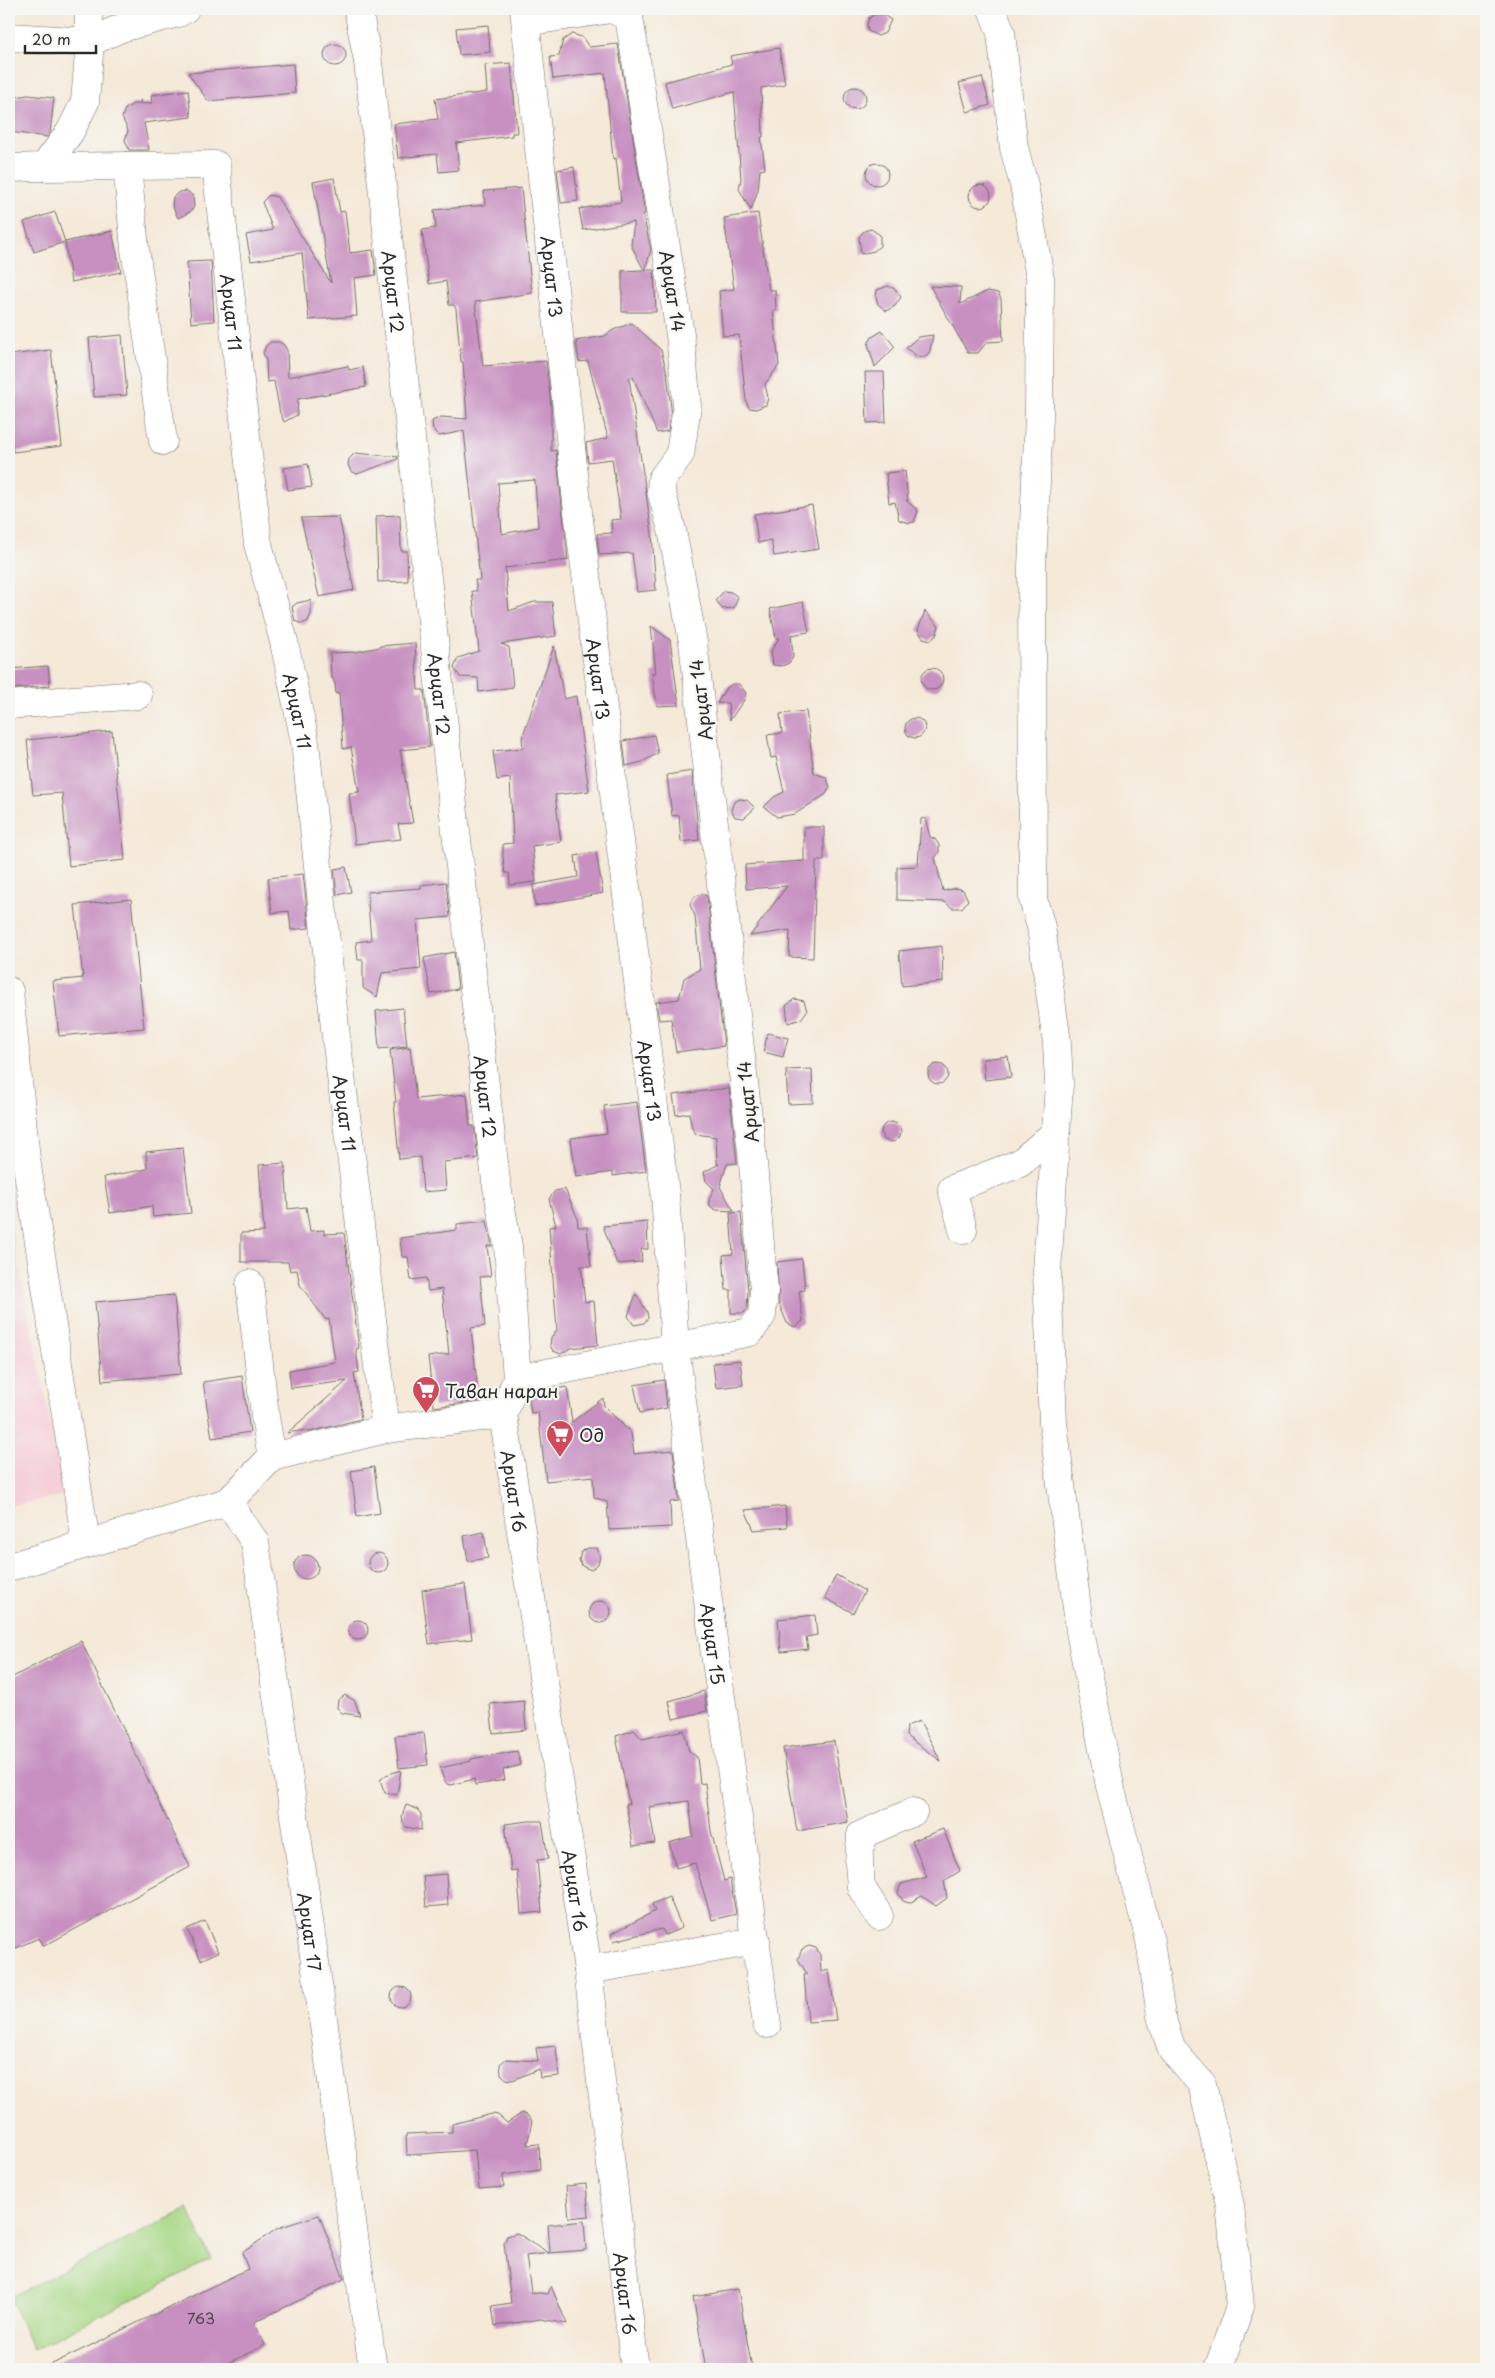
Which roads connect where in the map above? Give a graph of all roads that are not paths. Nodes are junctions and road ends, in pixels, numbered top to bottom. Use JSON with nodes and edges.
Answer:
{"nodes":[{"id":1,"x":88,"y":9,"type":"edge"},
{"id":2,"x":185,"y":9,"type":"edge"},
{"id":3,"x":358,"y":9,"type":"edge"},
{"id":4,"x":612,"y":9,"type":"edge"},
{"id":5,"x":992,"y":9,"type":"edge"},
{"id":6,"x":525,"y":16,"type":"edge"},
{"id":7,"x":9,"y":37,"type":"edge"},
{"id":8,"x":90,"y":42,"type":"junction"},
{"id":9,"x":127,"y":166,"type":"junction"},
{"id":10,"x":44,"y":167,"type":"junction"},
{"id":11,"x":9,"y":168,"type":"edge"},
{"id":12,"x":163,"y":441,"type":"dead end"},
{"id":13,"x":138,"y":695,"type":"dead end"},
{"id":14,"x":9,"y":705,"type":"edge"},
{"id":15,"x":9,"y":991,"type":"edge"},
{"id":16,"x":1056,"y":1132,"type":"junction"},
{"id":17,"x":963,"y":1230,"type":"dead end"},
{"id":18,"x":250,"y":1284,"type":"dead end"},
{"id":19,"x":675,"y":1347,"type":"junction"},
{"id":20,"x":517,"y":1379,"type":"junction"},
{"id":21,"x":503,"y":1414,"type":"junction"},
{"id":22,"x":386,"y":1429,"type":"junction"},
{"id":23,"x":272,"y":1457,"type":"junction"},
{"id":24,"x":228,"y":1502,"type":"junction"},
{"id":25,"x":86,"y":1544,"type":"junction"},
{"id":26,"x":9,"y":1566,"type":"edge"},
{"id":27,"x":913,"y":1812,"type":"dead end"},
{"id":28,"x":879,"y":1916,"type":"dead end"},
{"id":29,"x":756,"y":1941,"type":"junction"},
{"id":30,"x":588,"y":1970,"type":"junction"},
{"id":31,"x":766,"y":2024,"type":"dead end"},
{"id":32,"x":373,"y":2369,"type":"edge"},
{"id":33,"x":635,"y":2369,"type":"edge"},
{"id":34,"x":1218,"y":2369,"type":"edge"}],
"edges":[{"from":1,"to":8,"type":"street"},
{"from":2,"to":8,"type":"street"},
{"from":3,"to":20,"type":"street","name":"Арцат 12"},
{"from":4,"to":6,"type":"street","name":"Арцат 14"},
{"from":4,"to":19,"type":"street","name":"Арцат 14"},
{"from":5,"to":16,"type":"street"},
{"from":6,"to":19,"type":"street","name":"Арцат 13"},
{"from":7,"to":8,"type":"street"},
{"from":8,"to":10,"type":"street"},
{"from":9,"to":10,"type":"street","name":"Арцат 11"},
{"from":9,"to":12,"type":"street"},
{"from":9,"to":22,"type":"street","name":"Арцат 11"},
{"from":10,"to":11,"type":"street","name":"Арцат 11"},
{"from":13,"to":14,"type":"street"},
{"from":15,"to":25,"type":"street"},
{"from":16,"to":17,"type":"street"},
{"from":16,"to":34,"type":"street"},
{"from":18,"to":23,"type":"street"},
{"from":19,"to":20,"type":"street"},
{"from":19,"to":29,"type":"street","name":"Арцат 15"},
{"from":20,"to":21,"type":"street"},
{"from":21,"to":22,"type":"street"},
{"from":21,"to":30,"type":"street","name":"Арцат 16"},
{"from":22,"to":23,"type":"street"},
{"from":23,"to":24,"type":"street"},
{"from":24,"to":25,"type":"street"},
{"from":24,"to":32,"type":"street","name":"Арцат 17"},
{"from":25,"to":26,"type":"street"},
{"from":27,"to":28,"type":"street"},
{"from":29,"to":30,"type":"street"},
{"from":29,"to":31,"type":"street","name":"Арцат 15"},
{"from":30,"to":33,"type":"street","name":"Арцат 16"}]}
